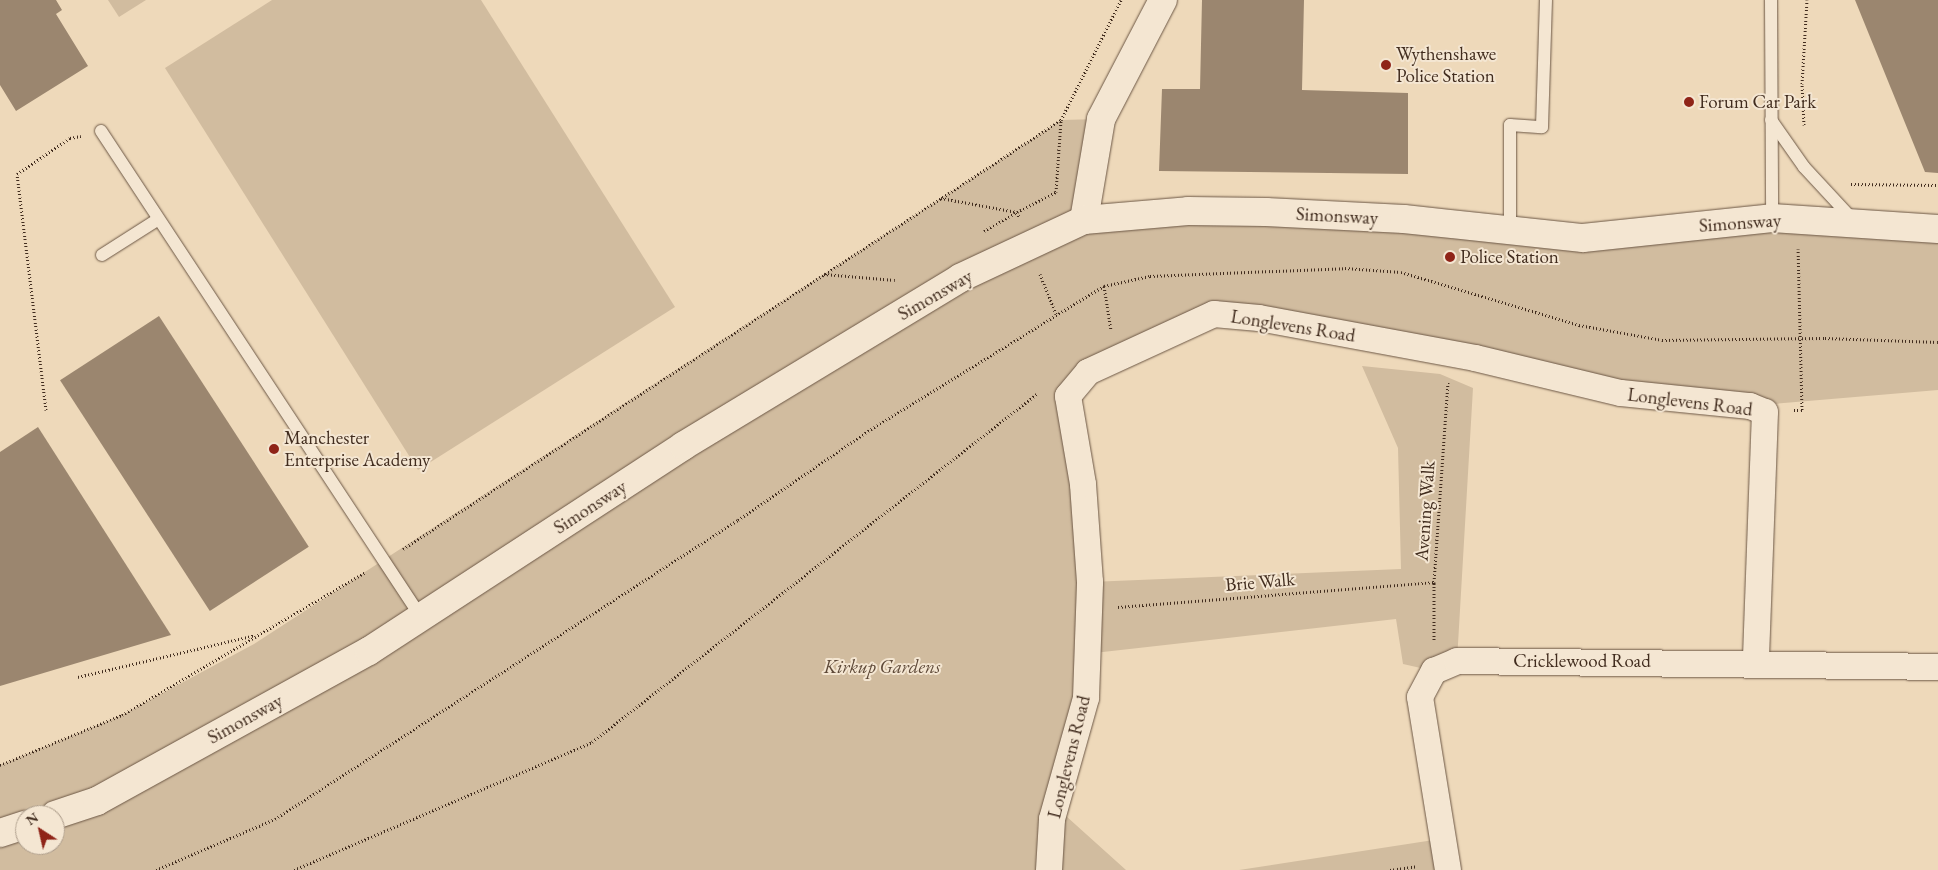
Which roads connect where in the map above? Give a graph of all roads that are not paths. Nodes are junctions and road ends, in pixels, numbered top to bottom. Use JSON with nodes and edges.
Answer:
{"nodes":[{"id":1,"x":1163,"y":0,"type":"edge"},
{"id":2,"x":1546,"y":0,"type":"edge"},
{"id":3,"x":1771,"y":0,"type":"edge"},
{"id":4,"x":1772,"y":120,"type":"junction"},
{"id":5,"x":101,"y":132,"type":"road end"},
{"id":6,"x":1785,"y":219,"type":"junction"},
{"id":7,"x":157,"y":220,"type":"junction"},
{"id":8,"x":1084,"y":220,"type":"junction"},
{"id":9,"x":1857,"y":224,"type":"junction"},
{"id":10,"x":1938,"y":230,"type":"edge"},
{"id":11,"x":1510,"y":231,"type":"junction"},
{"id":12,"x":102,"y":255,"type":"dead end"},
{"id":13,"x":421,"y":617,"type":"junction"},
{"id":14,"x":1756,"y":662,"type":"junction"},
{"id":15,"x":1938,"y":666,"type":"edge"},
{"id":16,"x":65,"y":812,"type":"edge"},
{"id":17,"x":15,"y":828,"type":"edge"},
{"id":18,"x":0,"y":833,"type":"edge"},
{"id":19,"x":1049,"y":870,"type":"edge"},
{"id":20,"x":1448,"y":870,"type":"edge"}],
"edges":[{"from":1,"to":8,"type":"street"},
{"from":2,"to":11,"type":"lane"},
{"from":3,"to":4,"type":"lane"},
{"from":4,"to":6,"type":"lane"},
{"from":4,"to":9,"type":"lane"},
{"from":5,"to":7,"type":"lane"},
{"from":6,"to":9,"type":"street","name":"Simonsway"},
{"from":6,"to":11,"type":"street","name":"Simonsway"},
{"from":7,"to":12,"type":"lane"},
{"from":7,"to":13,"type":"lane"},
{"from":8,"to":11,"type":"street","name":"Simonsway"},
{"from":8,"to":13,"type":"street","name":"Simonsway"},
{"from":9,"to":10,"type":"street","name":"Simonsway"},
{"from":13,"to":16,"type":"street","name":"Simonsway"},
{"from":14,"to":15,"type":"street","name":"Cricklewood Road"},
{"from":14,"to":19,"type":"street","name":"Longlevens Road"},
{"from":14,"to":20,"type":"street","name":"Cricklewood Road"},
{"from":17,"to":18,"type":"street"}]}
